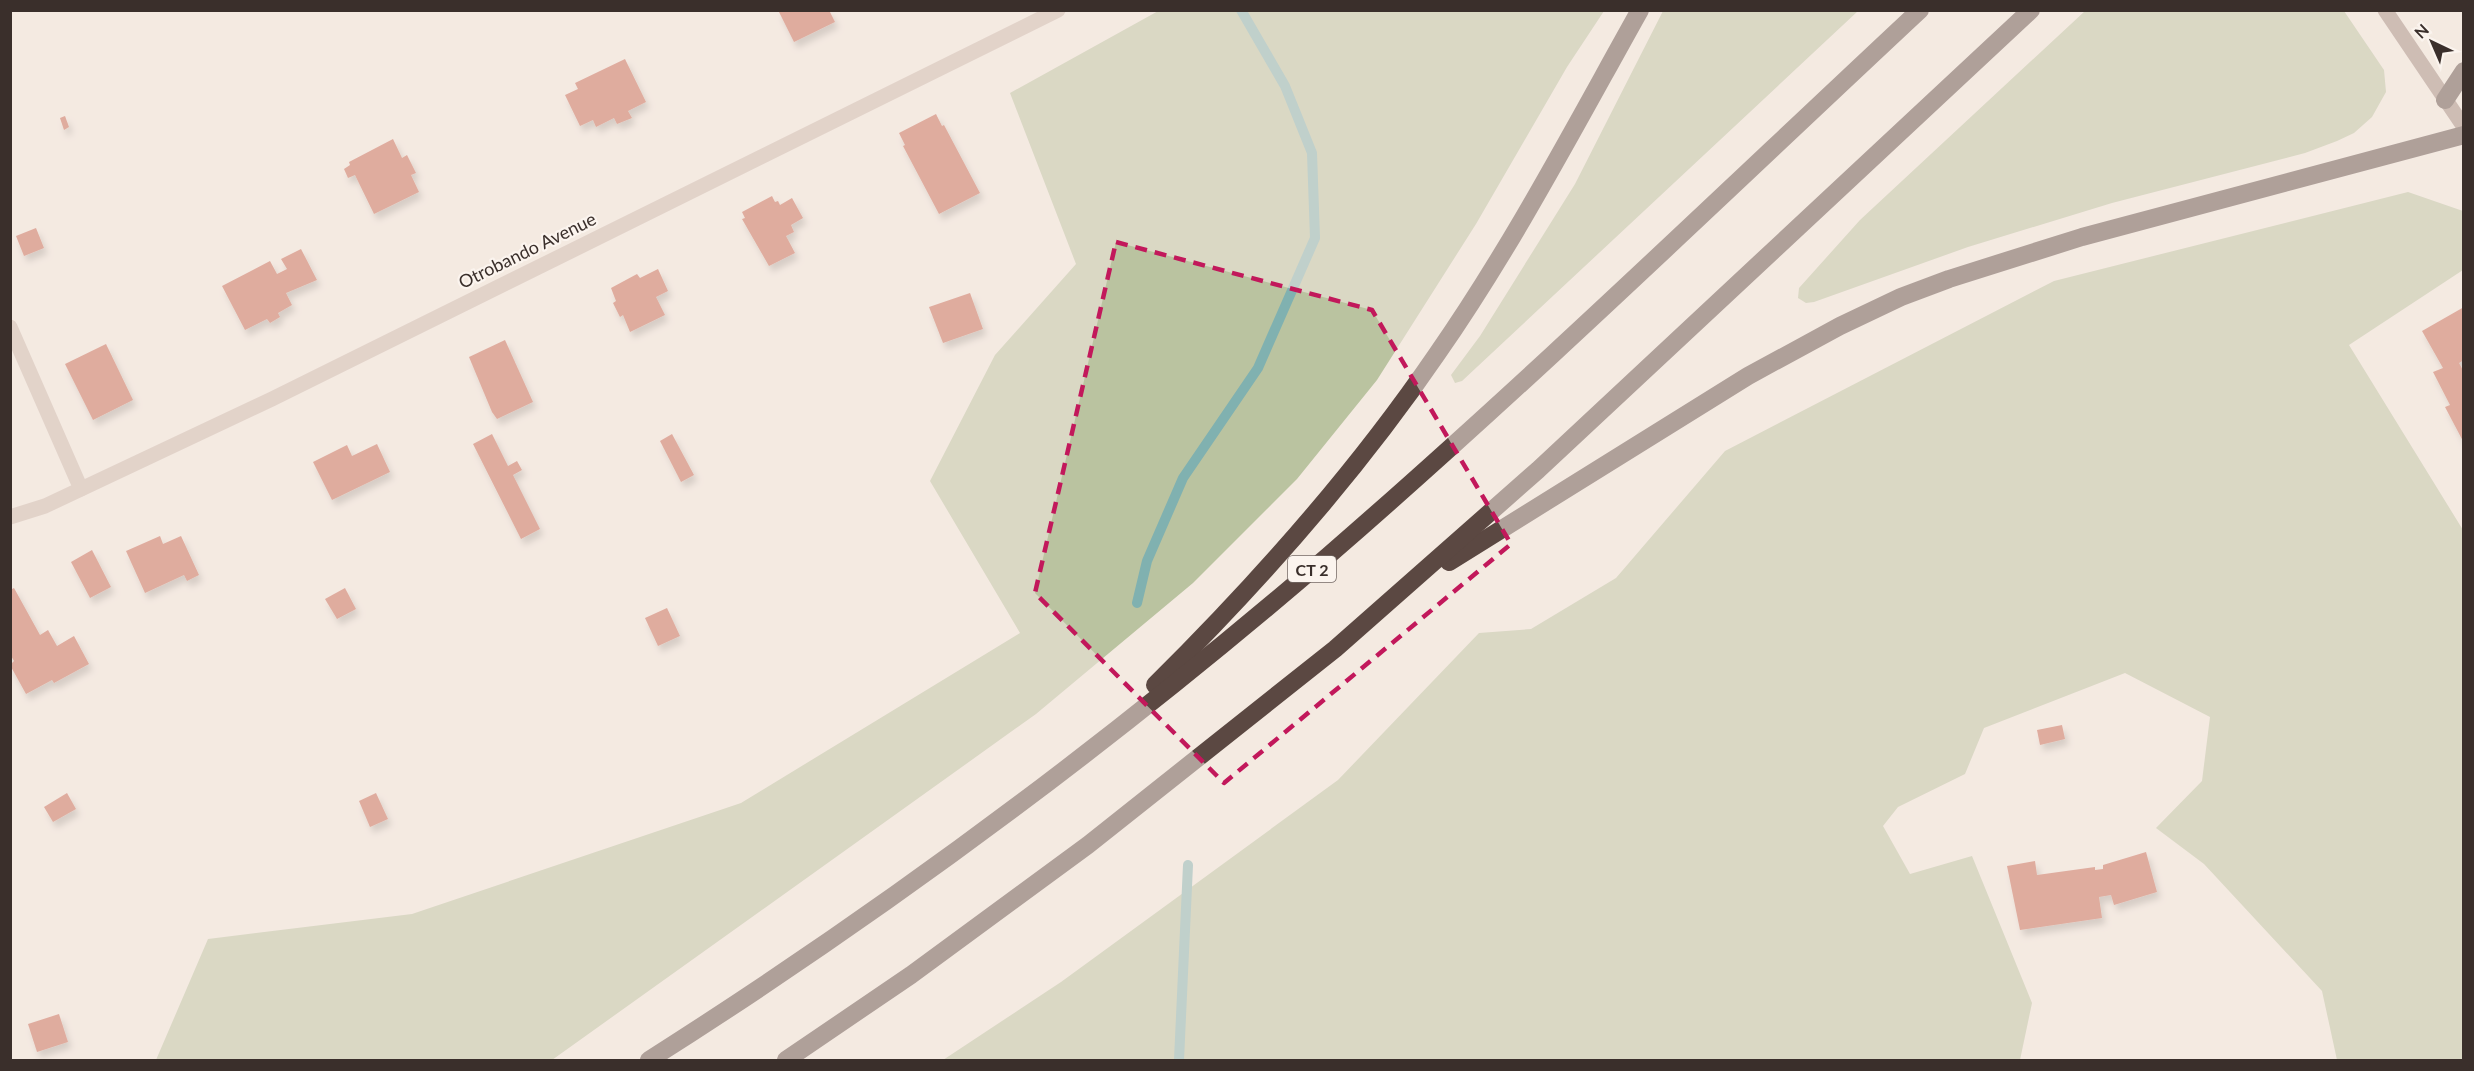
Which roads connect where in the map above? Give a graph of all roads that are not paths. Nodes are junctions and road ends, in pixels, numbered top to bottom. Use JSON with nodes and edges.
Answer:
{"nodes":[{"id":1,"x":1058,"y":10,"type":"edge"},
{"id":2,"x":1640,"y":10,"type":"edge"},
{"id":3,"x":1920,"y":10,"type":"edge"},
{"id":4,"x":2031,"y":10,"type":"edge"},
{"id":5,"x":2385,"y":10,"type":"edge"},
{"id":6,"x":2463,"y":71,"type":"edge"},
{"id":7,"x":2445,"y":100,"type":"junction"},
{"id":8,"x":2463,"y":127,"type":"edge"},
{"id":9,"x":2463,"y":135,"type":"edge"},
{"id":10,"x":10,"y":327,"type":"edge"},
{"id":11,"x":81,"y":489,"type":"junction"},
{"id":12,"x":10,"y":517,"type":"edge"},
{"id":13,"x":1404,"y":590,"type":"junction"},
{"id":14,"x":1087,"y":752,"type":"junction"},
{"id":15,"x":649,"y":1060,"type":"edge"},
{"id":16,"x":786,"y":1060,"type":"edge"}],
"edges":[{"from":1,"to":11,"type":"street","name":"Otrobando Avenue"},
{"from":2,"to":14,"type":"highway"},
{"from":3,"to":14,"type":"highway","number":"CT 2"},
{"from":4,"to":13,"type":"highway"},
{"from":5,"to":7,"type":"main road"},
{"from":6,"to":7,"type":"highway"},
{"from":7,"to":8,"type":"main road"},
{"from":9,"to":13,"type":"highway"},
{"from":10,"to":11,"type":"street"},
{"from":11,"to":12,"type":"street","name":"Otrobando Avenue"},
{"from":13,"to":16,"type":"highway"},
{"from":14,"to":15,"type":"highway","number":"CT 2"}]}
